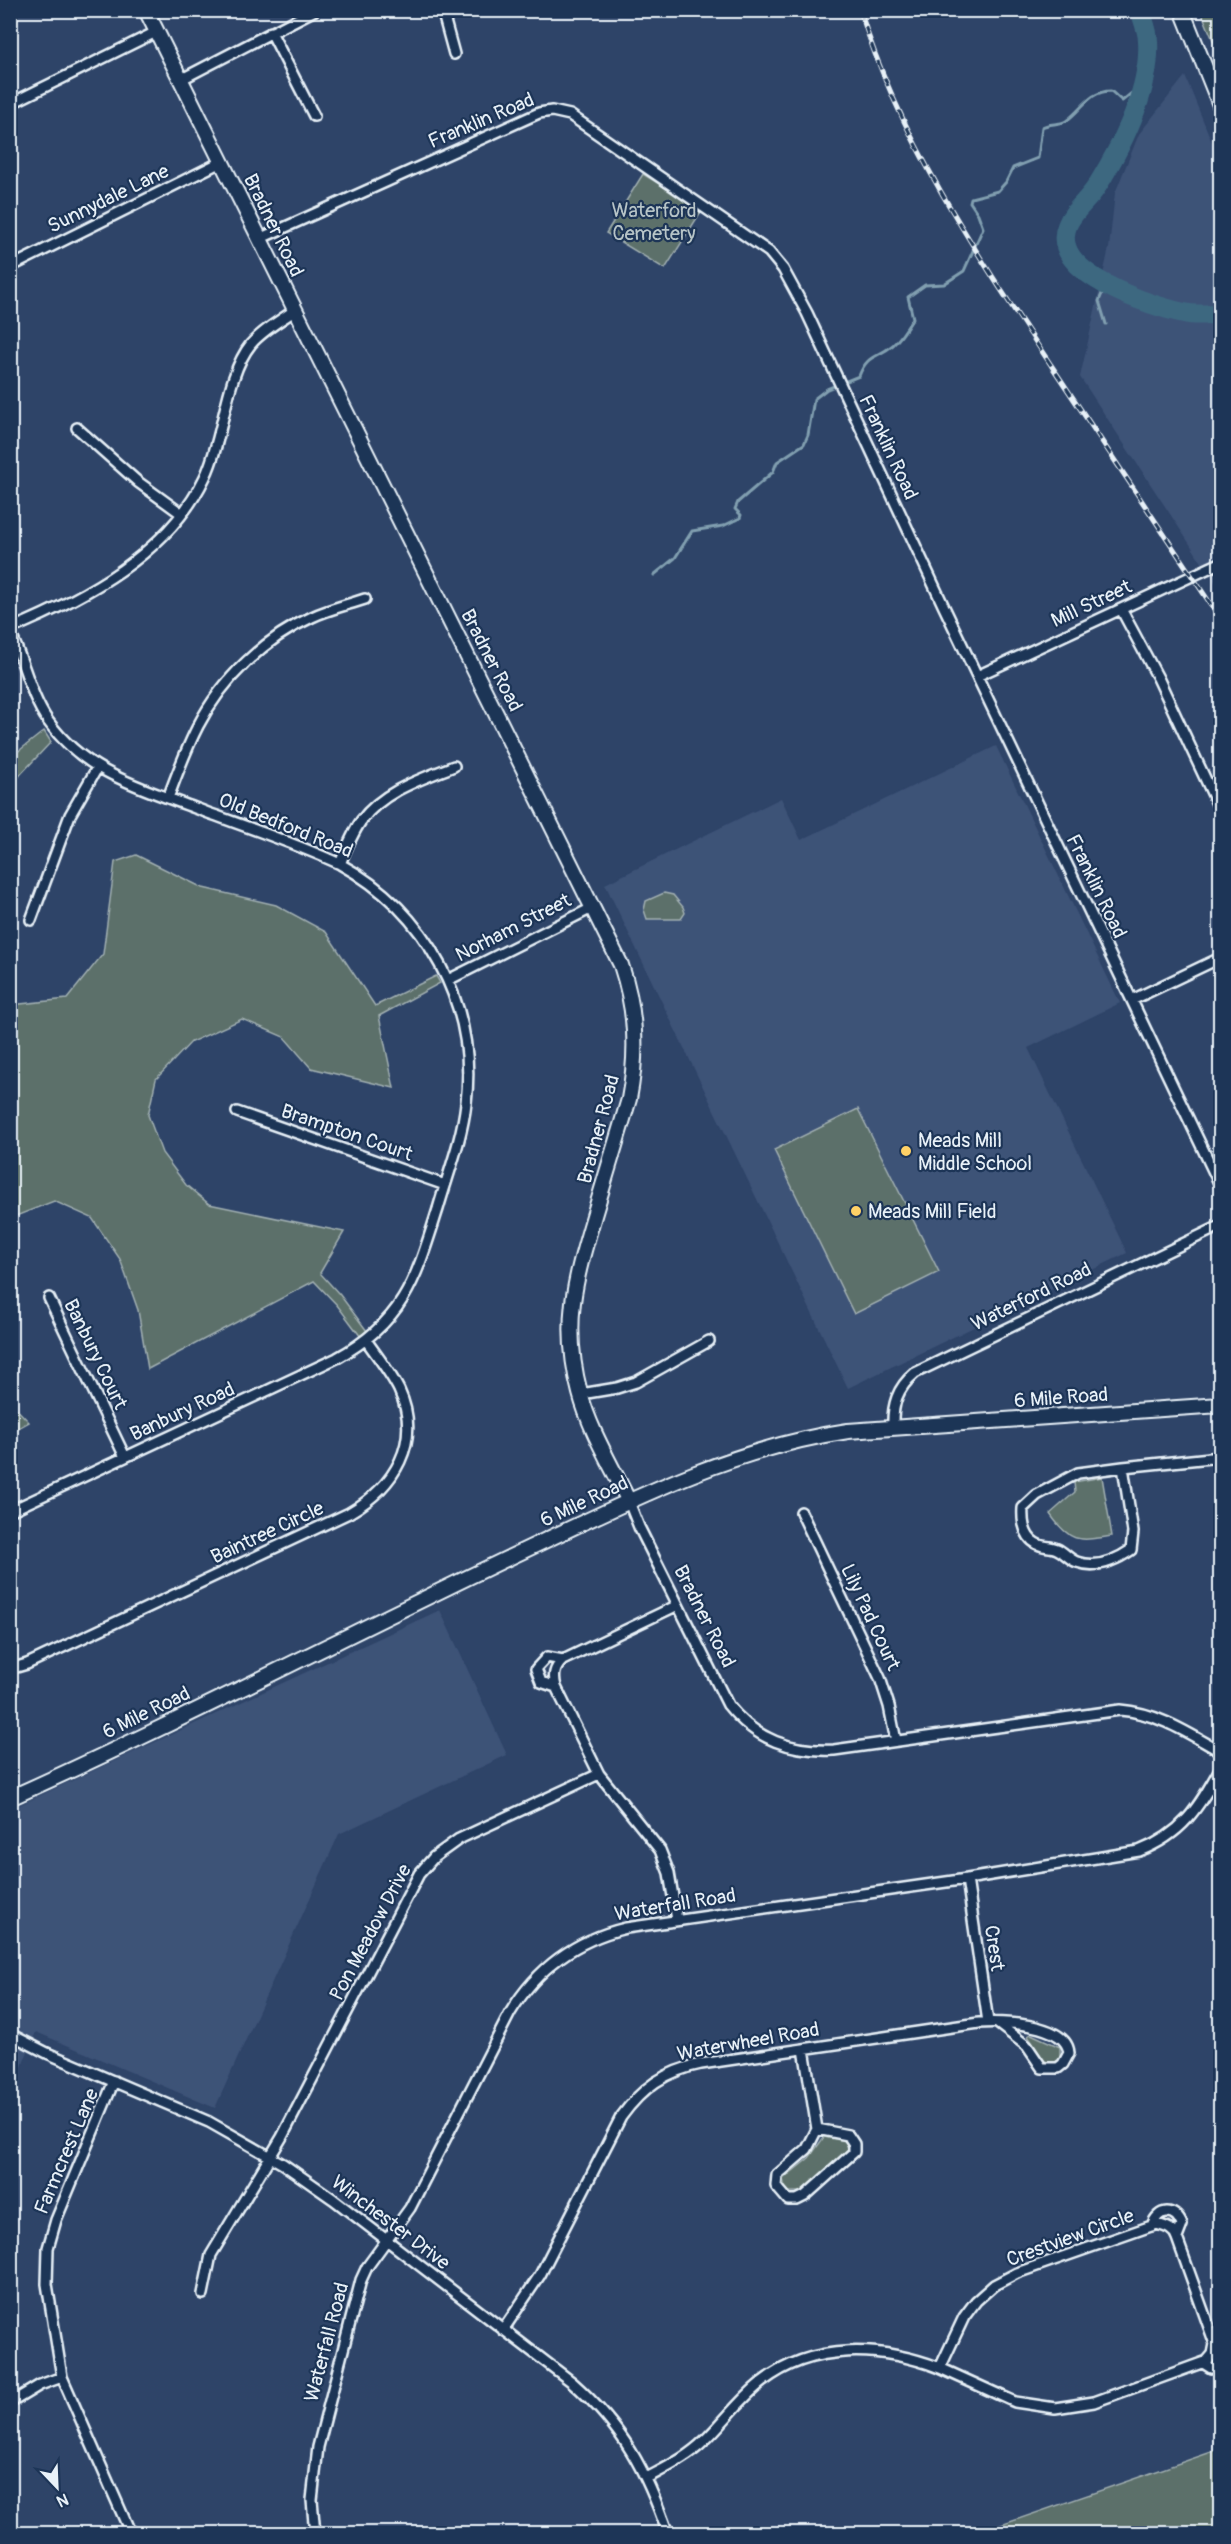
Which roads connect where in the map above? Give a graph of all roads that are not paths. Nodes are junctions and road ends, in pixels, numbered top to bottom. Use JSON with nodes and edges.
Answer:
{"nodes":[{"id":1,"x":146,"y":10,"type":"edge"},
{"id":2,"x":315,"y":10,"type":"edge"},
{"id":3,"x":442,"y":10,"type":"edge"},
{"id":4,"x":1182,"y":10,"type":"edge"},
{"id":5,"x":156,"y":32,"type":"junction"},
{"id":6,"x":271,"y":32,"type":"junction"},
{"id":7,"x":454,"y":54,"type":"dead end"},
{"id":8,"x":180,"y":80,"type":"junction"},
{"id":9,"x":10,"y":104,"type":"edge"},
{"id":10,"x":1221,"y":105,"type":"edge"},
{"id":11,"x":314,"y":116,"type":"dead end"},
{"id":12,"x":221,"y":162,"type":"junction"},
{"id":13,"x":259,"y":239,"type":"junction"},
{"id":14,"x":10,"y":267,"type":"edge"},
{"id":15,"x":295,"y":310,"type":"junction"},
{"id":16,"x":77,"y":428,"type":"dead end"},
{"id":17,"x":182,"y":514,"type":"junction"},
{"id":18,"x":1221,"y":563,"type":"edge"},
{"id":19,"x":365,"y":599,"type":"dead end"},
{"id":20,"x":1121,"y":609,"type":"junction"},
{"id":21,"x":10,"y":630,"type":"edge"},
{"id":22,"x":977,"y":676,"type":"junction"},
{"id":23,"x":453,"y":766,"type":"dead end"},
{"id":24,"x":96,"y":768,"type":"junction"},
{"id":25,"x":168,"y":798,"type":"junction"},
{"id":26,"x":1221,"y":810,"type":"edge"},
{"id":27,"x":340,"y":864,"type":"junction"},
{"id":28,"x":594,"y":907,"type":"junction"},
{"id":29,"x":31,"y":920,"type":"dead end"},
{"id":30,"x":1221,"y":958,"type":"edge"},
{"id":31,"x":448,"y":980,"type":"junction"},
{"id":32,"x":1132,"y":1000,"type":"junction"},
{"id":33,"x":237,"y":1112,"type":"dead end"},
{"id":34,"x":445,"y":1185,"type":"junction"},
{"id":35,"x":1221,"y":1185,"type":"edge"},
{"id":36,"x":1221,"y":1226,"type":"edge"},
{"id":37,"x":49,"y":1298,"type":"dead end"},
{"id":38,"x":366,"y":1340,"type":"junction"},
{"id":39,"x":709,"y":1341,"type":"dead end"},
{"id":40,"x":581,"y":1394,"type":"junction"},
{"id":41,"x":1221,"y":1405,"type":"edge"},
{"id":42,"x":893,"y":1428,"type":"junction"},
{"id":43,"x":125,"y":1457,"type":"junction"},
{"id":44,"x":1221,"y":1457,"type":"edge"},
{"id":45,"x":1123,"y":1467,"type":"junction"},
{"id":46,"x":629,"y":1502,"type":"junction"},
{"id":47,"x":10,"y":1511,"type":"edge"},
{"id":48,"x":801,"y":1512,"type":"dead end"},
{"id":49,"x":678,"y":1605,"type":"junction"},
{"id":50,"x":563,"y":1660,"type":"junction"},
{"id":51,"x":10,"y":1669,"type":"edge"},
{"id":52,"x":556,"y":1688,"type":"junction"},
{"id":53,"x":896,"y":1741,"type":"junction"},
{"id":54,"x":1221,"y":1751,"type":"edge"},
{"id":55,"x":1221,"y":1769,"type":"edge"},
{"id":56,"x":599,"y":1774,"type":"junction"},
{"id":57,"x":10,"y":1798,"type":"edge"},
{"id":58,"x":967,"y":1879,"type":"junction"},
{"id":59,"x":677,"y":1920,"type":"junction"},
{"id":60,"x":992,"y":2023,"type":"junction"},
{"id":61,"x":10,"y":2034,"type":"edge"},
{"id":62,"x":804,"y":2049,"type":"junction"},
{"id":63,"x":114,"y":2081,"type":"junction"},
{"id":64,"x":817,"y":2129,"type":"junction"},
{"id":65,"x":270,"y":2156,"type":"junction"},
{"id":66,"x":1152,"y":2226,"type":"junction"},
{"id":67,"x":1177,"y":2238,"type":"junction"},
{"id":68,"x":386,"y":2241,"type":"junction"},
{"id":69,"x":203,"y":2294,"type":"dead end"},
{"id":70,"x":503,"y":2330,"type":"junction"},
{"id":71,"x":1217,"y":2339,"type":"edge"},
{"id":72,"x":1203,"y":2363,"type":"junction"},
{"id":73,"x":1221,"y":2367,"type":"edge"},
{"id":74,"x":940,"y":2368,"type":"junction"},
{"id":75,"x":62,"y":2377,"type":"junction"},
{"id":76,"x":10,"y":2403,"type":"edge"},
{"id":77,"x":647,"y":2478,"type":"junction"},
{"id":78,"x":131,"y":2534,"type":"edge"},
{"id":79,"x":315,"y":2534,"type":"edge"},
{"id":80,"x":668,"y":2534,"type":"edge"}],
"edges":[{"from":1,"to":5,"type":"street","name":"Bradner Road"},
{"from":2,"to":6,"type":"street"},
{"from":3,"to":7,"type":"street"},
{"from":4,"to":10,"type":"street"},
{"from":5,"to":8,"type":"street","name":"Bradner Road"},
{"from":5,"to":9,"type":"street"},
{"from":6,"to":8,"type":"street"},
{"from":6,"to":11,"type":"street"},
{"from":8,"to":12,"type":"street","name":"Bradner Road"},
{"from":12,"to":13,"type":"street","name":"Bradner Road"},
{"from":12,"to":14,"type":"street","name":"Sunnydale Lane"},
{"from":13,"to":15,"type":"street","name":"Bradner Road"},
{"from":13,"to":22,"type":"street","name":"Franklin Road"},
{"from":15,"to":17,"type":"street"},
{"from":15,"to":28,"type":"street","name":"Bradner Road"},
{"from":16,"to":17,"type":"street"},
{"from":17,"to":21,"type":"street"},
{"from":18,"to":20,"type":"street","name":"Mill Street"},
{"from":19,"to":25,"type":"street"},
{"from":20,"to":22,"type":"street","name":"Mill Street"},
{"from":20,"to":26,"type":"street"},
{"from":21,"to":24,"type":"street","name":"Old Bedford Road"},
{"from":22,"to":32,"type":"street","name":"Franklin Road"},
{"from":23,"to":27,"type":"street"},
{"from":24,"to":25,"type":"street","name":"Old Bedford Road"},
{"from":24,"to":29,"type":"street"},
{"from":25,"to":27,"type":"street","name":"Old Bedford Road"},
{"from":27,"to":31,"type":"street","name":"Old Bedford Road"},
{"from":28,"to":31,"type":"street","name":"Norham Street"},
{"from":28,"to":40,"type":"street","name":"Bradner Road"},
{"from":30,"to":32,"type":"street"},
{"from":31,"to":34,"type":"street","name":"Old Bedford Road"},
{"from":32,"to":35,"type":"street","name":"Franklin Road"},
{"from":33,"to":34,"type":"street","name":"Brampton Court"},
{"from":34,"to":38,"type":"street","name":"Old Bedford Road"},
{"from":36,"to":42,"type":"street","name":"Waterford Road"},
{"from":37,"to":43,"type":"street","name":"Banbury Court"},
{"from":38,"to":43,"type":"street","name":"Banbury Road"},
{"from":38,"to":51,"type":"street","name":"Baintree Circle"},
{"from":39,"to":40,"type":"street"},
{"from":40,"to":46,"type":"street","name":"Bradner Road"},
{"from":41,"to":42,"type":"street","name":"6 Mile Road"},
{"from":42,"to":46,"type":"street","name":"6 Mile Road"},
{"from":43,"to":47,"type":"street","name":"Banbury Road"},
{"from":44,"to":45,"type":"street"},
{"from":45,"to":45,"type":"street"},
{"from":46,"to":49,"type":"street","name":"Bradner Road"},
{"from":46,"to":57,"type":"street","name":"6 Mile Road"},
{"from":48,"to":53,"type":"street","name":"Lily Pad Court"},
{"from":49,"to":50,"type":"street"},
{"from":49,"to":53,"type":"street","name":"Bradner Road"},
{"from":50,"to":52,"type":"street"},
{"from":50,"to":52,"type":"street"},
{"from":52,"to":56,"type":"street"},
{"from":53,"to":54,"type":"street","name":"Bradner Road"},
{"from":55,"to":58,"type":"street","name":"Waterfall Road"},
{"from":56,"to":59,"type":"street"},
{"from":56,"to":65,"type":"street","name":"Pon Meadow Drive"},
{"from":58,"to":59,"type":"street","name":"Waterfall Road"},
{"from":58,"to":60,"type":"street","name":"Crest"},
{"from":59,"to":68,"type":"street","name":"Waterfall Road"},
{"from":60,"to":60,"type":"street","name":"Waterwheel Road"},
{"from":60,"to":62,"type":"street","name":"Waterwheel Road"},
{"from":61,"to":63,"type":"street","name":"Winchester Drive"},
{"from":62,"to":64,"type":"street"},
{"from":62,"to":70,"type":"street","name":"Waterwheel Road"},
{"from":63,"to":65,"type":"street","name":"Winchester Drive"},
{"from":63,"to":75,"type":"street","name":"Farmcrest Lane"},
{"from":64,"to":64,"type":"street"},
{"from":65,"to":68,"type":"street","name":"Winchester Drive"},
{"from":65,"to":69,"type":"street","name":"Pon Meadow Drive"},
{"from":66,"to":67,"type":"street","name":"Crestview Circle"},
{"from":66,"to":67,"type":"street","name":"Crestview Circle"},
{"from":66,"to":74,"type":"street","name":"Crestview Circle"},
{"from":67,"to":71,"type":"street","name":"Crestview Circle"},
{"from":68,"to":70,"type":"street","name":"Winchester Drive"},
{"from":68,"to":79,"type":"street","name":"Waterfall Road"},
{"from":70,"to":77,"type":"street","name":"Winchester Drive"},
{"from":71,"to":72,"type":"street","name":"Crestview Circle"},
{"from":72,"to":73,"type":"street"},
{"from":72,"to":74,"type":"street"},
{"from":74,"to":77,"type":"street"},
{"from":75,"to":76,"type":"street"},
{"from":75,"to":78,"type":"street","name":"Farmcrest Lane"},
{"from":77,"to":80,"type":"street","name":"Winchester Drive"}]}
